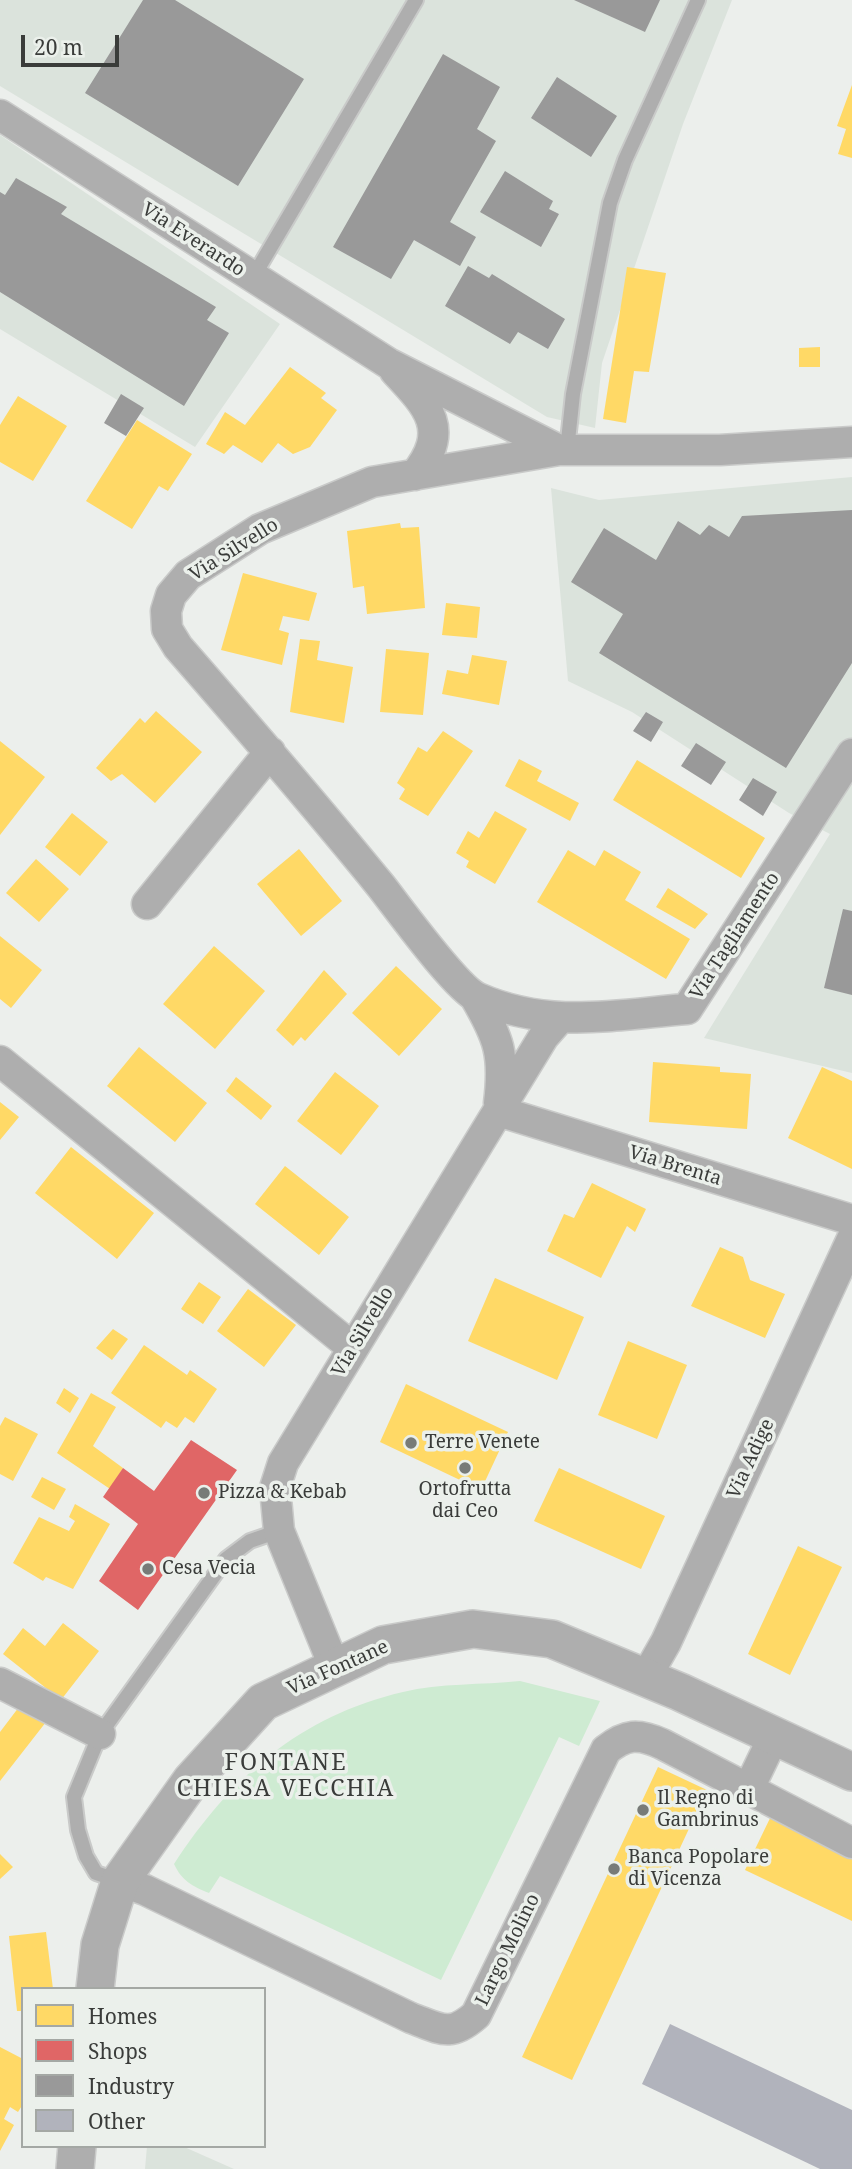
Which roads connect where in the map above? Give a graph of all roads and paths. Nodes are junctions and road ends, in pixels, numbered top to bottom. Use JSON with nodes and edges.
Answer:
{"nodes":[{"id":1,"x":416,"y":0,"type":"edge"},
{"id":2,"x":698,"y":0,"type":"edge"},
{"id":3,"x":0,"y":115,"type":"edge"},
{"id":4,"x":253,"y":279,"type":"junction"},
{"id":5,"x":388,"y":363,"type":"junction"},
{"id":6,"x":852,"y":442,"type":"edge"},
{"id":7,"x":563,"y":450,"type":"junction"},
{"id":8,"x":415,"y":475,"type":"junction"},
{"id":9,"x":270,"y":752,"type":"junction"},
{"id":10,"x":852,"y":754,"type":"edge"},
{"id":11,"x":148,"y":904,"type":"dead end"},
{"id":12,"x":475,"y":997,"type":"junction"},
{"id":13,"x":518,"y":1012,"type":"joint"},
{"id":14,"x":559,"y":1019,"type":"junction"},
{"id":15,"x":0,"y":1061,"type":"edge"},
{"id":16,"x":498,"y":1111,"type":"junction"},
{"id":17,"x":852,"y":1220,"type":"edge"},
{"id":18,"x":852,"y":1239,"type":"edge"},
{"id":19,"x":353,"y":1348,"type":"junction"},
{"id":20,"x":279,"y":1531,"type":"junction"},
{"id":21,"x":334,"y":1666,"type":"junction"},
{"id":22,"x":646,"y":1677,"type":"junction"},
{"id":23,"x":0,"y":1683,"type":"edge"},
{"id":24,"x":100,"y":1734,"type":"junction"},
{"id":25,"x":774,"y":1736,"type":"junction"},
{"id":26,"x":852,"y":1772,"type":"edge"},
{"id":27,"x":748,"y":1790,"type":"junction"},
{"id":28,"x":852,"y":1843,"type":"edge"},
{"id":29,"x":120,"y":1881,"type":"junction"},
{"id":30,"x":95,"y":1987,"type":"edge"},
{"id":31,"x":77,"y":2148,"type":"edge"},
{"id":32,"x":75,"y":2169,"type":"edge"}],
"edges":[{"from":1,"to":4,"type":"lane"},
{"from":2,"to":7,"type":"lane"},
{"from":3,"to":4,"type":"street","name":"Via Everardo"},
{"from":4,"to":5,"type":"street","name":"Via Everardo"},
{"from":5,"to":7,"type":"street","name":"Via Everardo"},
{"from":5,"to":8,"type":"street","name":"Via Everardo"},
{"from":6,"to":7,"type":"street","name":"Via Silvello"},
{"from":7,"to":8,"type":"street","name":"Via Silvello"},
{"from":8,"to":9,"type":"street","name":"Via Silvello"},
{"from":9,"to":11,"type":"street"},
{"from":9,"to":12,"type":"street","name":"Via Silvello"},
{"from":10,"to":14,"type":"street","name":"Via Tagliamento"},
{"from":12,"to":13,"type":"street","name":"Via Silvello"},
{"from":12,"to":16,"type":"street"},
{"from":13,"to":14,"type":"street","name":"Via Tagliamento"},
{"from":14,"to":16,"type":"street","name":"Via Silvello"},
{"from":15,"to":19,"type":"street"},
{"from":16,"to":17,"type":"street","name":"Via Brenta"},
{"from":16,"to":19,"type":"street","name":"Via Silvello"},
{"from":18,"to":22,"type":"street","name":"Via Adige"},
{"from":19,"to":20,"type":"street","name":"Via Silvello"},
{"from":20,"to":21,"type":"street","name":"Via Silvello"},
{"from":20,"to":24,"type":"lane"},
{"from":21,"to":22,"type":"street","name":"Via Fontane"},
{"from":21,"to":29,"type":"street","name":"Via Fontane"},
{"from":22,"to":25,"type":"street","name":"Via Fontane"},
{"from":23,"to":24,"type":"street"},
{"from":24,"to":29,"type":"lane"},
{"from":25,"to":26,"type":"street","name":"Via Fontane"},
{"from":25,"to":27,"type":"street"},
{"from":27,"to":28,"type":"street","name":"Largo Molino"},
{"from":27,"to":29,"type":"street","name":"Largo Molino"},
{"from":29,"to":30,"type":"street","name":"Via Fontane"},
{"from":31,"to":32,"type":"street"}]}
